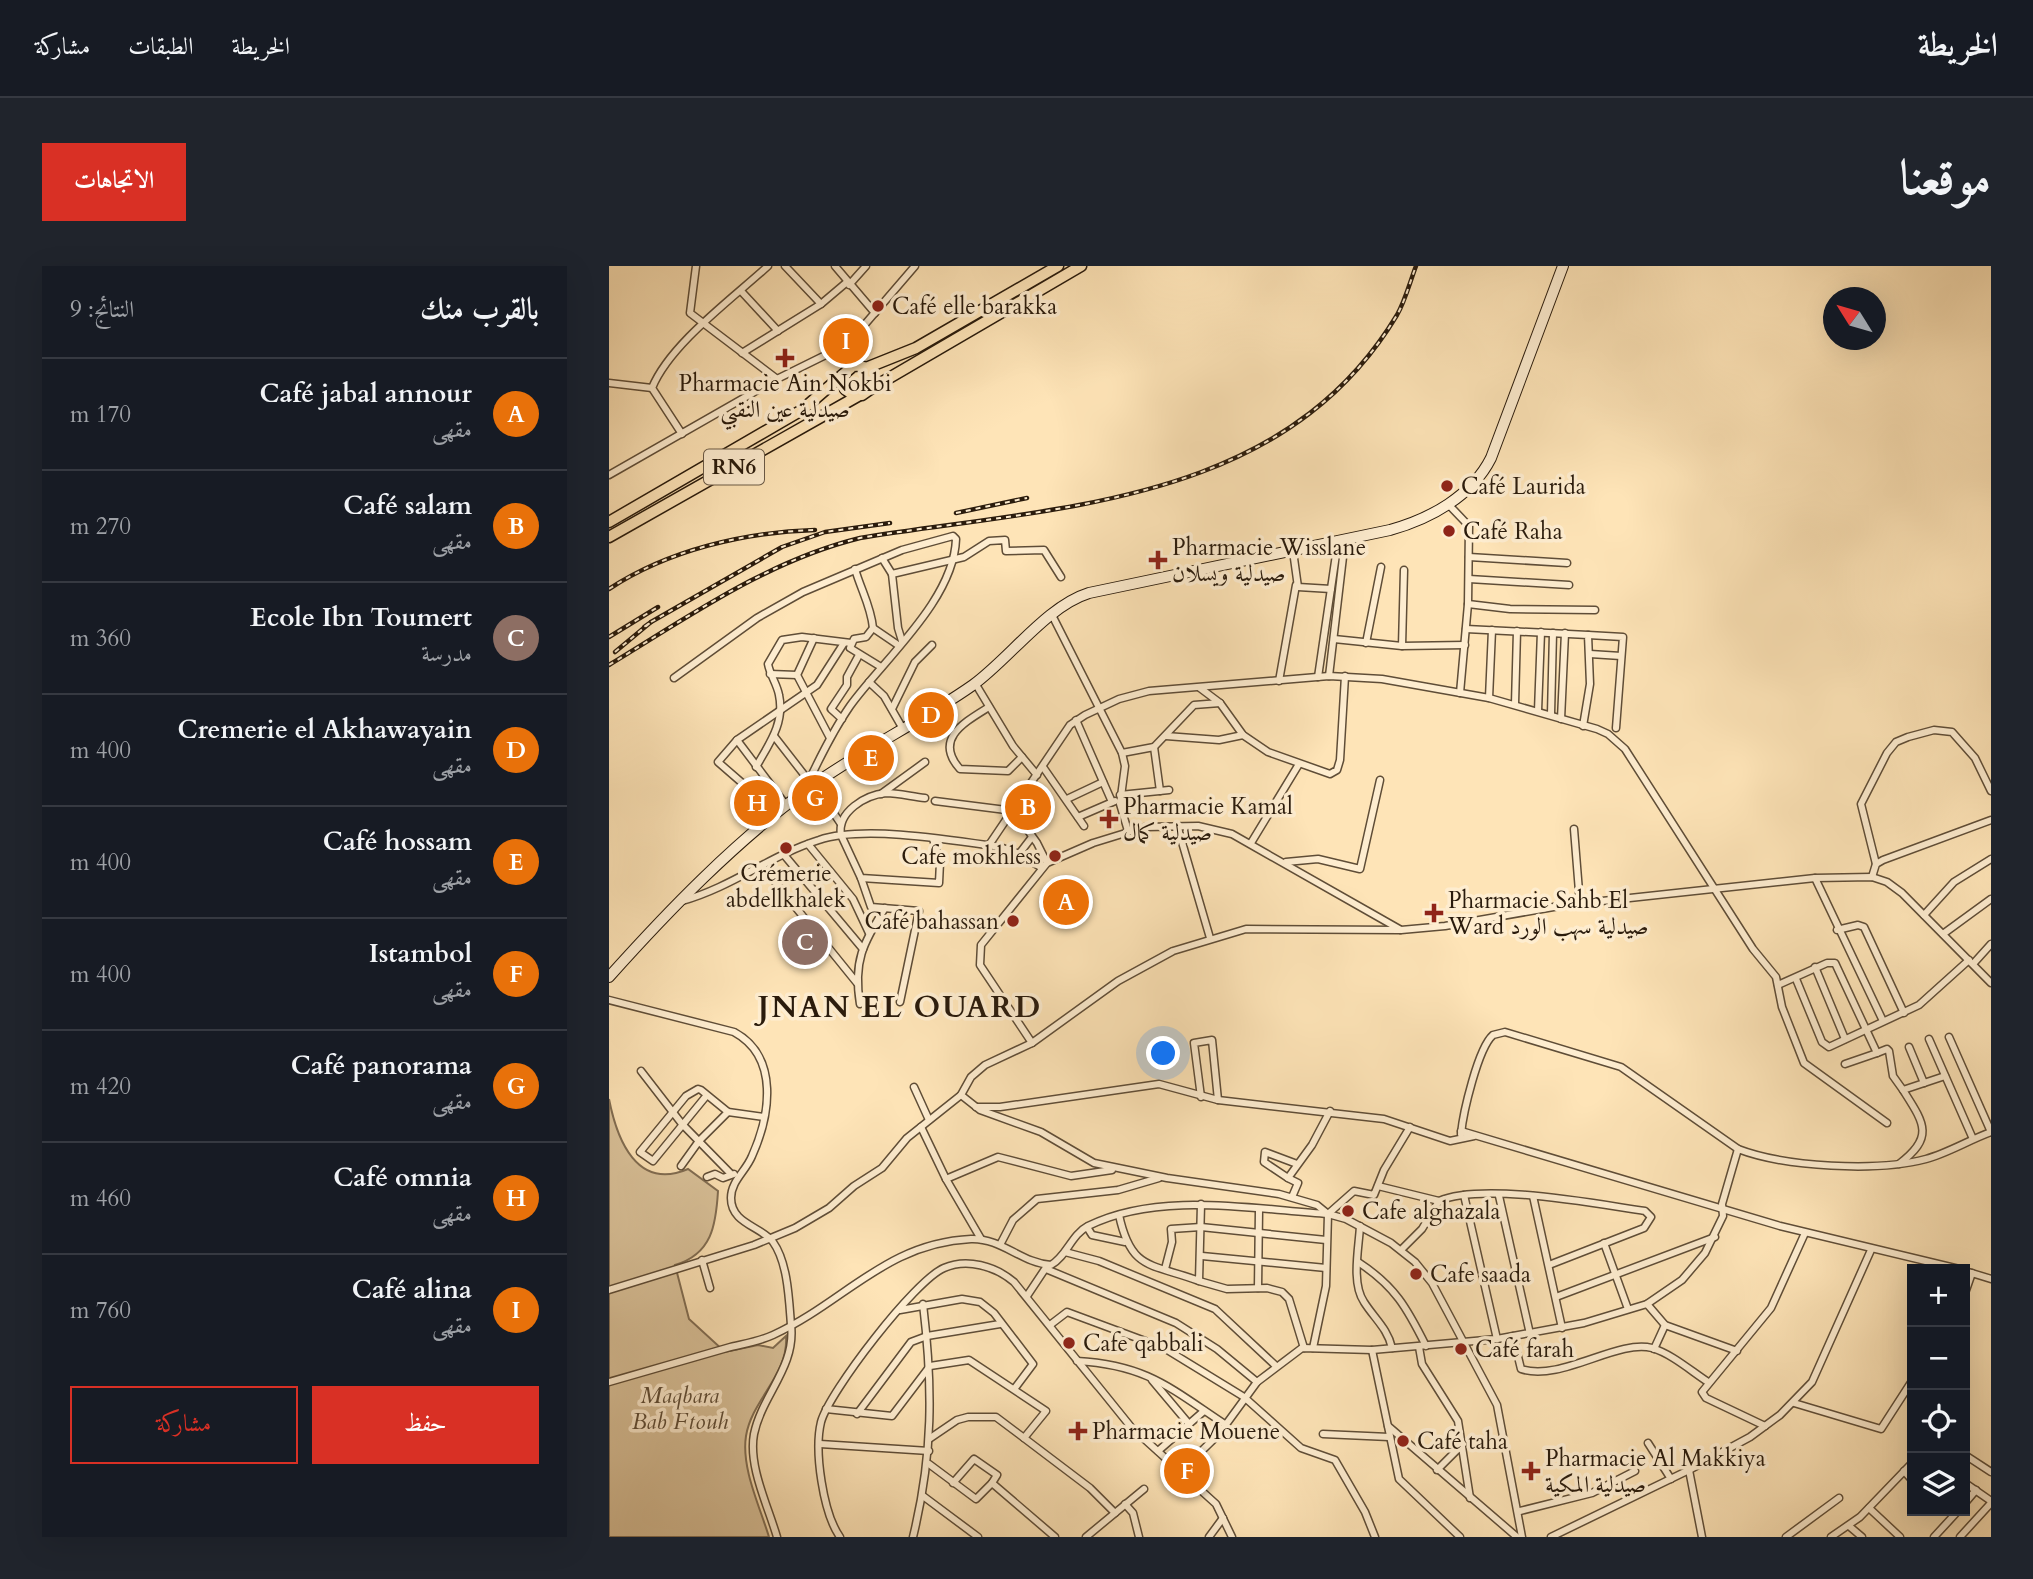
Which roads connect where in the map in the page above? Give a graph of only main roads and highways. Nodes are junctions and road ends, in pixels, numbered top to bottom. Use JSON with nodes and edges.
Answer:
{"nodes":[{"id":1,"x":1058,"y":266,"type":"edge"},
{"id":2,"x":1081,"y":266,"type":"edge"},
{"id":3,"x":862,"y":367,"type":"junction"},
{"id":4,"x":844,"y":376,"type":"junction"},
{"id":5,"x":871,"y":388,"type":"junction"},
{"id":6,"x":858,"y":396,"type":"junction"},
{"id":7,"x":609,"y":522,"type":"edge"},
{"id":8,"x":609,"y":537,"type":"edge"}],
"edges":[{"from":1,"to":3,"type":"main road","number":"RN6"},
{"from":2,"to":5,"type":"main road","number":"RN6"},
{"from":3,"to":4,"type":"main road","number":"RN6"},
{"from":3,"to":5,"type":"main road"},
{"from":4,"to":6,"type":"main road"},
{"from":4,"to":7,"type":"main road","number":"RN6"},
{"from":5,"to":6,"type":"main road","number":"RN6"},
{"from":6,"to":8,"type":"main road","number":"RN6"}]}
